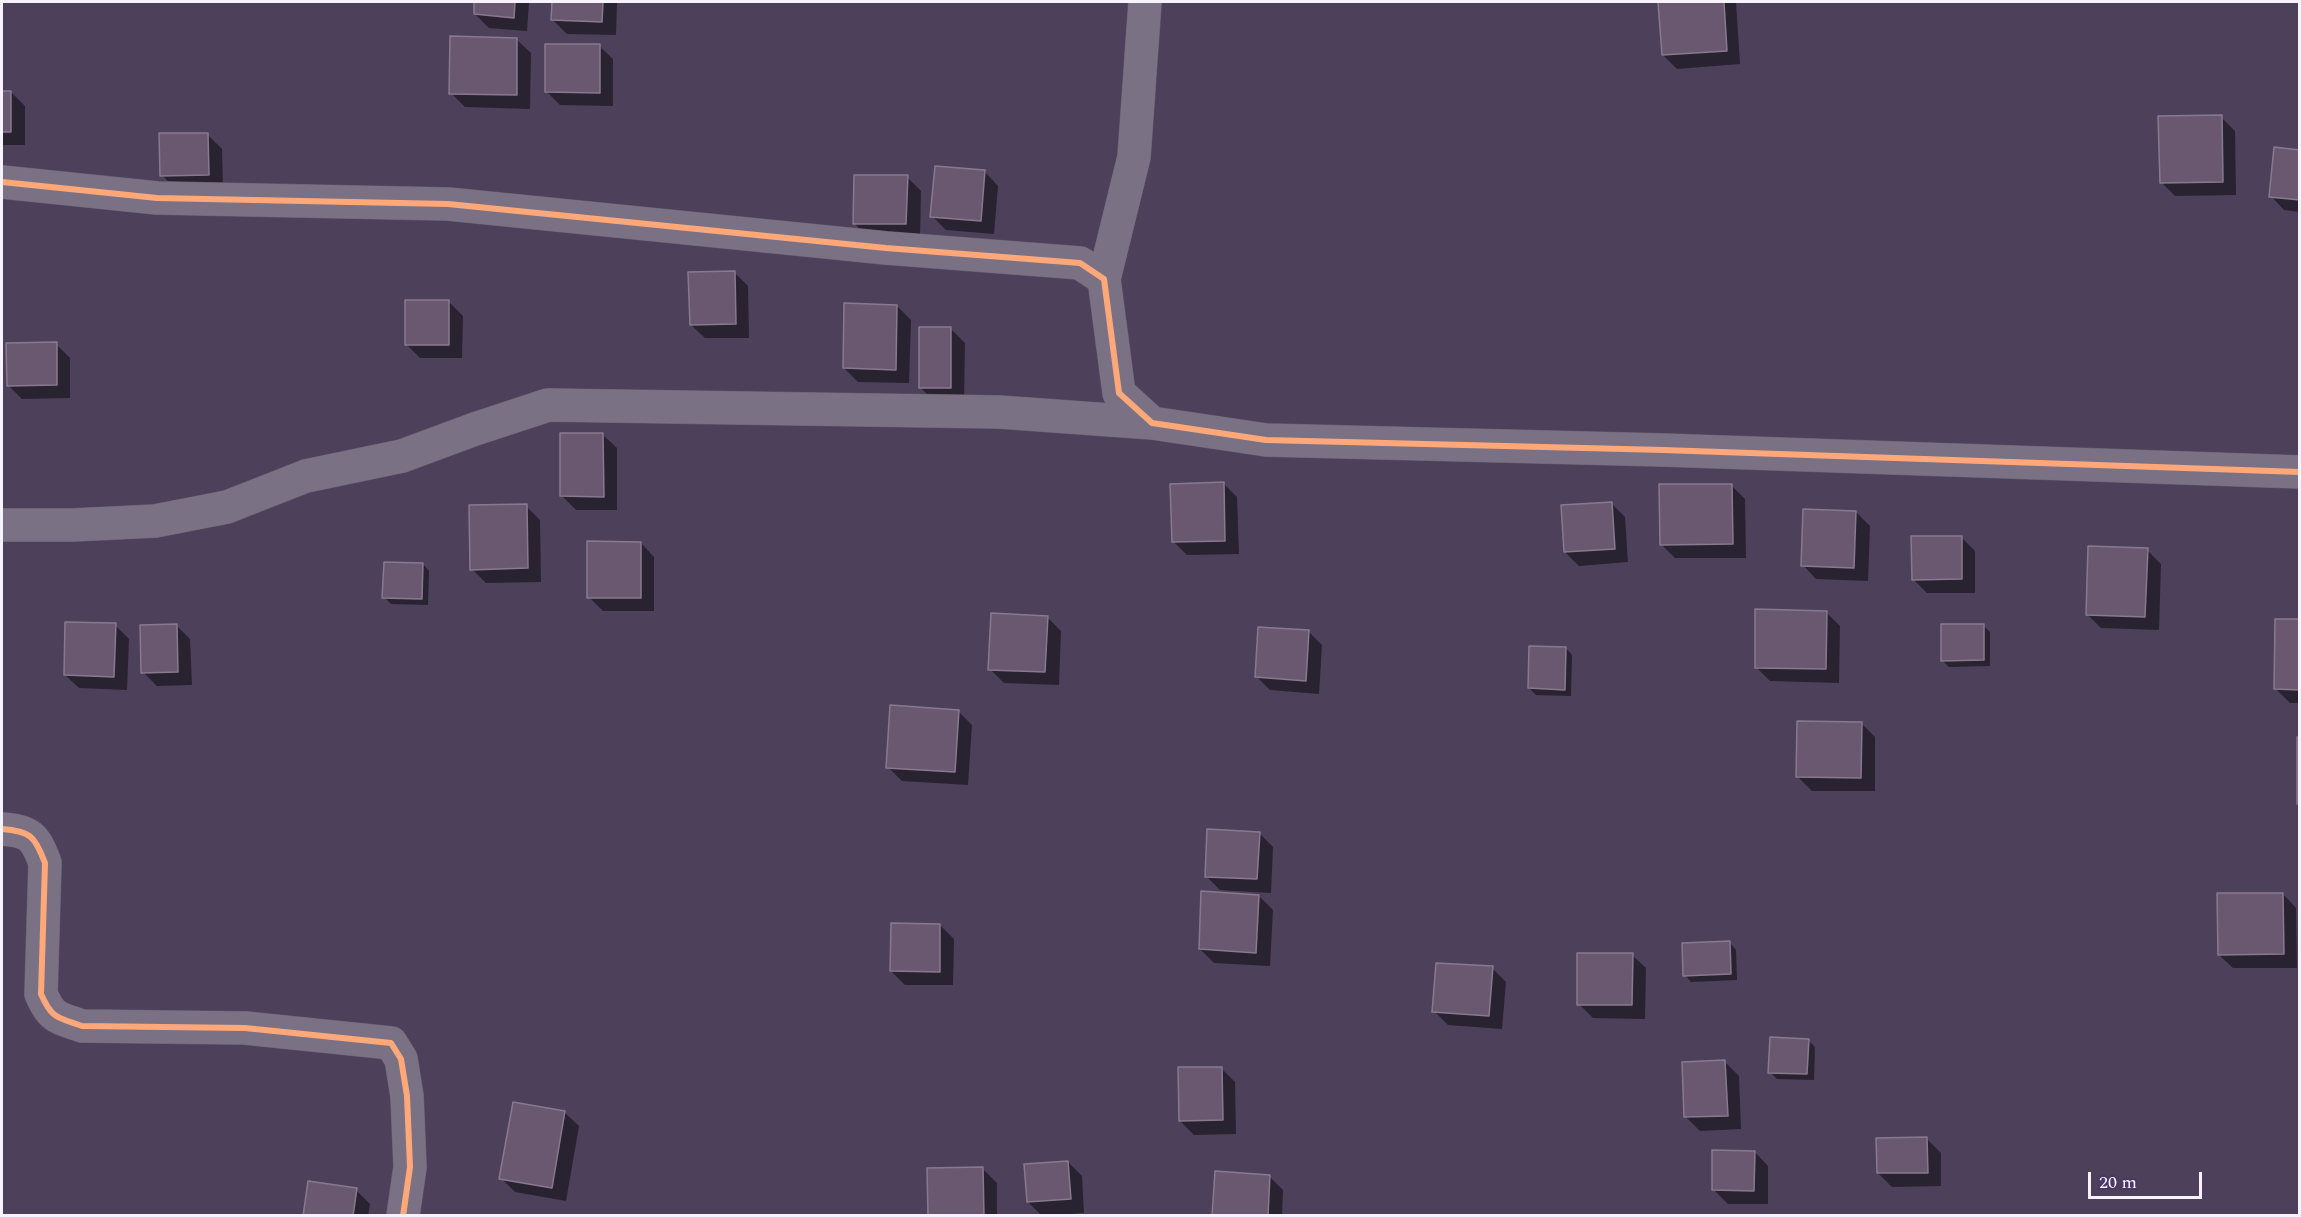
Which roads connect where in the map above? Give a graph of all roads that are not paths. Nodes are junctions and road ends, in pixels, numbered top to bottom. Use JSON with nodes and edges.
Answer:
{"nodes":[{"id":1,"x":1146,"y":2,"type":"edge"},
{"id":2,"x":2,"y":182,"type":"edge"},
{"id":3,"x":1104,"y":279,"type":"junction"},
{"id":4,"x":1152,"y":423,"type":"junction"},
{"id":5,"x":2300,"y":472,"type":"edge"},
{"id":6,"x":2,"y":525,"type":"edge"},
{"id":7,"x":2,"y":829,"type":"edge"},
{"id":8,"x":403,"y":1215,"type":"edge"}],
"edges":[{"from":1,"to":3,"type":"street"},
{"from":2,"to":3,"type":"street"},
{"from":3,"to":4,"type":"street"},
{"from":4,"to":5,"type":"street"},
{"from":4,"to":6,"type":"street"},
{"from":7,"to":8,"type":"street"}]}
